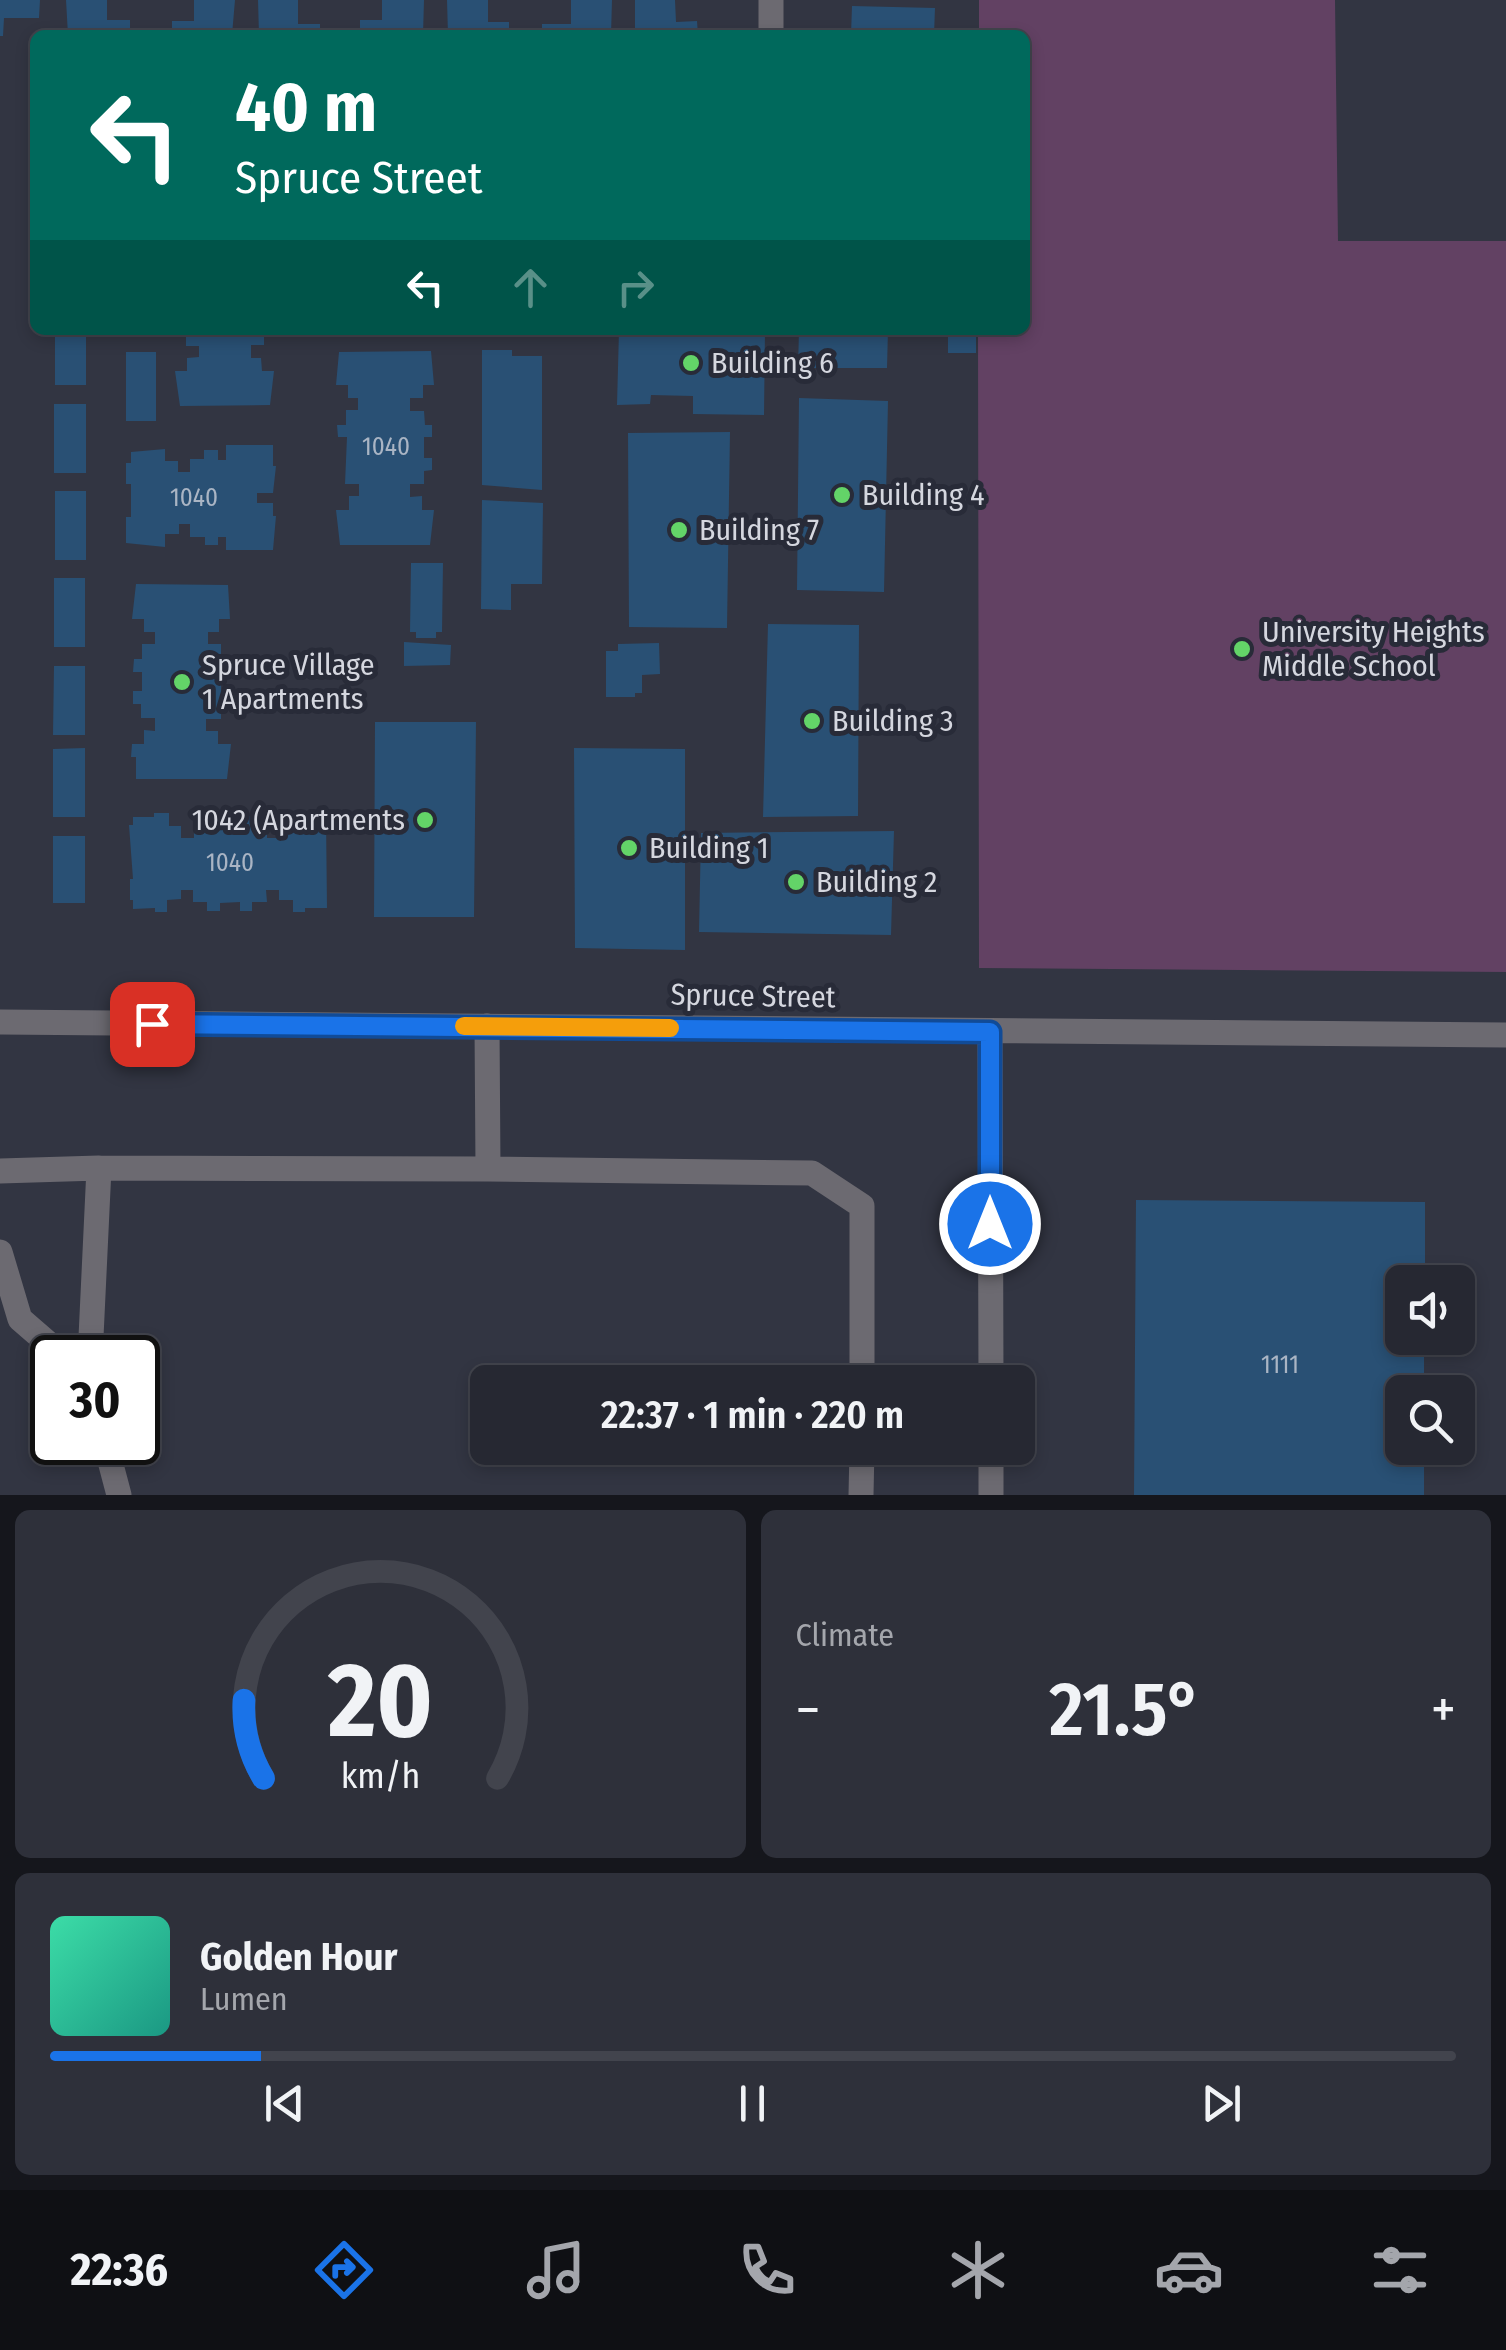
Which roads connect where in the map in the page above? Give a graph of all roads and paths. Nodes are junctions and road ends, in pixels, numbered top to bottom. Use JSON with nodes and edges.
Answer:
{"nodes":[{"id":1,"x":771,"y":0,"type":"edge"},
{"id":2,"x":771,"y":30,"type":"edge"},
{"id":3,"x":0,"y":1022,"type":"edge"},
{"id":4,"x":487,"y":1026,"type":"junction"},
{"id":5,"x":990,"y":1032,"type":"junction"},
{"id":6,"x":1506,"y":1035,"type":"edge"},
{"id":7,"x":99,"y":1168,"type":"junction"},
{"id":8,"x":488,"y":1170,"type":"junction"},
{"id":9,"x":0,"y":1171,"type":"edge"},
{"id":10,"x":0,"y":1252,"type":"edge"},
{"id":11,"x":38,"y":1335,"type":"edge"},
{"id":12,"x":91,"y":1335,"type":"edge"},
{"id":13,"x":862,"y":1365,"type":"edge"},
{"id":14,"x":991,"y":1365,"type":"edge"},
{"id":15,"x":111,"y":1465,"type":"edge"},
{"id":16,"x":862,"y":1465,"type":"edge"},
{"id":17,"x":991,"y":1465,"type":"edge"},
{"id":18,"x":119,"y":1495,"type":"edge"},
{"id":19,"x":862,"y":1495,"type":"edge"},
{"id":20,"x":991,"y":1495,"type":"edge"}],
"edges":[{"from":1,"to":2,"type":"street"},
{"from":3,"to":4,"type":"street","name":"Spruce Street"},
{"from":4,"to":5,"type":"street","name":"Spruce Street"},
{"from":4,"to":8,"type":"street"},
{"from":5,"to":6,"type":"street","name":"Spruce Street"},
{"from":5,"to":14,"type":"street"},
{"from":7,"to":8,"type":"street"},
{"from":7,"to":9,"type":"street"},
{"from":7,"to":12,"type":"street"},
{"from":8,"to":13,"type":"street"},
{"from":10,"to":11,"type":"street"},
{"from":15,"to":18,"type":"street"},
{"from":16,"to":19,"type":"street"},
{"from":17,"to":20,"type":"street"}]}
